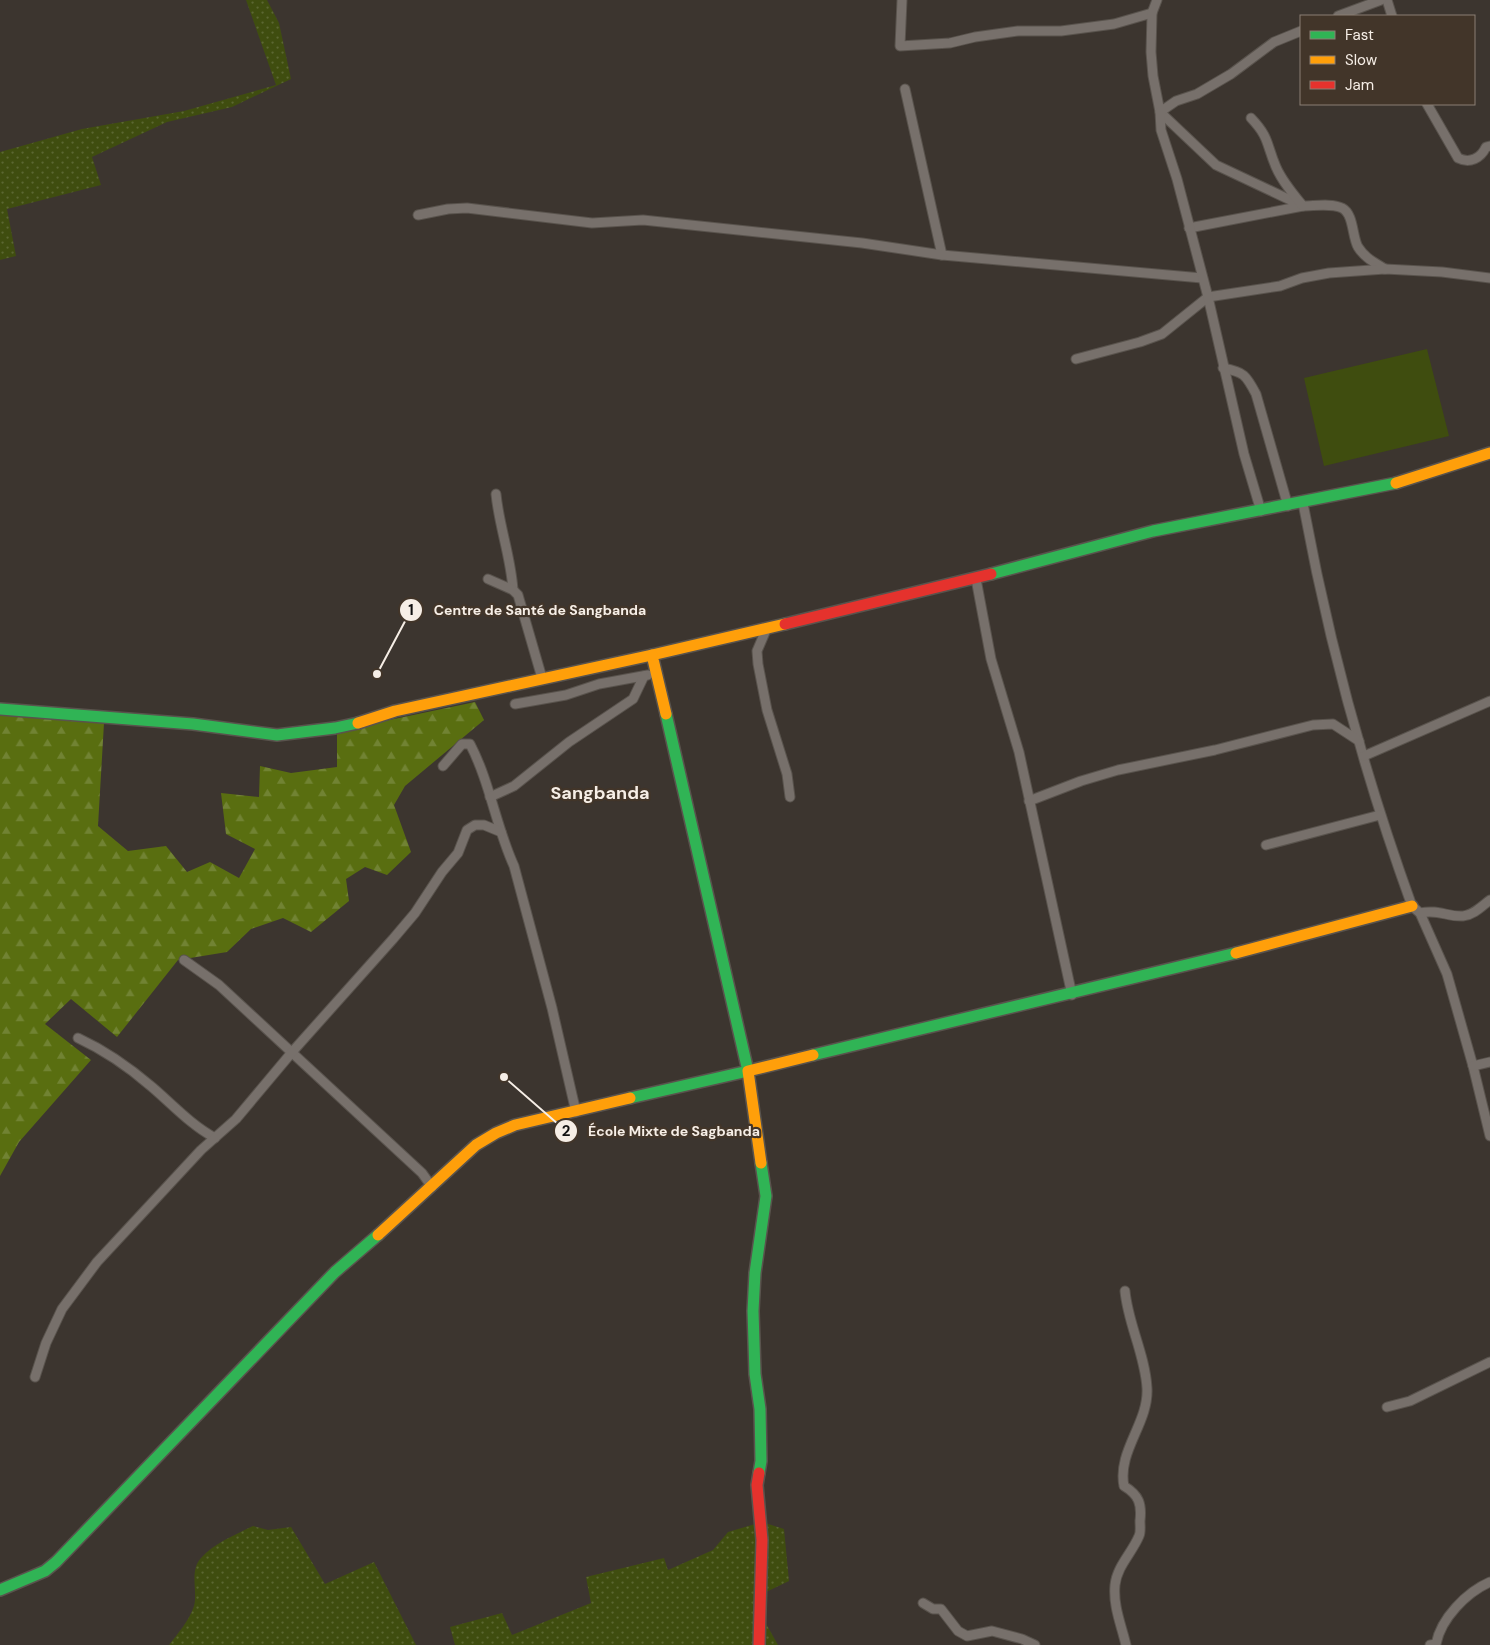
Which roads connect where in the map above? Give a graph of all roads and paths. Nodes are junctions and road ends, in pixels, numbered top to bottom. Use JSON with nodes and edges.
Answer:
{"nodes":[{"id":1,"x":902,"y":0,"type":"edge"},
{"id":2,"x":1157,"y":0,"type":"edge"},
{"id":3,"x":1381,"y":0,"type":"edge"},
{"id":4,"x":1387,"y":0,"type":"edge"},
{"id":5,"x":1152,"y":13,"type":"junction"},
{"id":6,"x":1341,"y":15,"type":"edge"},
{"id":7,"x":1392,"y":15,"type":"edge"},
{"id":8,"x":1300,"y":31,"type":"edge"},
{"id":9,"x":904,"y":89,"type":"dead end"},
{"id":10,"x":1428,"y":105,"type":"edge"},
{"id":11,"x":1160,"y":112,"type":"junction"},
{"id":12,"x":1251,"y":118,"type":"dead end"},
{"id":13,"x":1490,"y":146,"type":"edge"},
{"id":14,"x":1303,"y":206,"type":"junction"},
{"id":15,"x":418,"y":216,"type":"dead end"},
{"id":16,"x":1189,"y":228,"type":"junction"},
{"id":17,"x":942,"y":255,"type":"junction"},
{"id":18,"x":1385,"y":269,"type":"junction"},
{"id":19,"x":1202,"y":278,"type":"junction"},
{"id":20,"x":1490,"y":278,"type":"edge"},
{"id":21,"x":1208,"y":297,"type":"junction"},
{"id":22,"x":1076,"y":358,"type":"dead end"},
{"id":23,"x":1223,"y":368,"type":"junction"},
{"id":24,"x":1490,"y":453,"type":"edge"},
{"id":25,"x":496,"y":494,"type":"dead end"},
{"id":26,"x":1303,"y":503,"type":"junction"},
{"id":27,"x":1288,"y":506,"type":"junction"},
{"id":28,"x":1261,"y":511,"type":"junction"},
{"id":29,"x":488,"y":579,"type":"dead end"},
{"id":30,"x":976,"y":579,"type":"junction"},
{"id":31,"x":513,"y":590,"type":"junction"},
{"id":32,"x":766,"y":630,"type":"junction"},
{"id":33,"x":652,"y":655,"type":"junction"},
{"id":34,"x":656,"y":674,"type":"junction"},
{"id":35,"x":644,"y":676,"type":"junction"},
{"id":36,"x":542,"y":678,"type":"junction"},
{"id":37,"x":1490,"y":700,"type":"edge"},
{"id":38,"x":514,"y":704,"type":"dead end"},
{"id":39,"x":0,"y":709,"type":"edge"},
{"id":40,"x":1359,"y":740,"type":"junction"},
{"id":41,"x":1364,"y":756,"type":"junction"},
{"id":42,"x":443,"y":766,"type":"dead end"},
{"id":43,"x":490,"y":797,"type":"junction"},
{"id":44,"x":790,"y":797,"type":"dead end"},
{"id":45,"x":1029,"y":801,"type":"junction"},
{"id":46,"x":1380,"y":815,"type":"junction"},
{"id":47,"x":501,"y":832,"type":"junction"},
{"id":48,"x":1266,"y":845,"type":"dead end"},
{"id":49,"x":1490,"y":900,"type":"edge"},
{"id":50,"x":1416,"y":910,"type":"junction"},
{"id":51,"x":184,"y":960,"type":"dead end"},
{"id":52,"x":1072,"y":994,"type":"junction"},
{"id":53,"x":78,"y":1038,"type":"dead end"},
{"id":54,"x":293,"y":1052,"type":"junction"},
{"id":55,"x":1490,"y":1062,"type":"edge"},
{"id":56,"x":1473,"y":1066,"type":"junction"},
{"id":57,"x":748,"y":1071,"type":"junction"},
{"id":58,"x":576,"y":1112,"type":"junction"},
{"id":59,"x":1490,"y":1136,"type":"edge"},
{"id":60,"x":215,"y":1138,"type":"junction"},
{"id":61,"x":432,"y":1187,"type":"junction"},
{"id":62,"x":1124,"y":1291,"type":"dead end"},
{"id":63,"x":1490,"y":1362,"type":"edge"},
{"id":64,"x":35,"y":1377,"type":"dead end"},
{"id":65,"x":1388,"y":1407,"type":"dead end"},
{"id":66,"x":1490,"y":1582,"type":"edge"},
{"id":67,"x":0,"y":1590,"type":"edge"},
{"id":68,"x":923,"y":1603,"type":"dead end"},
{"id":69,"x":1030,"y":1644,"type":"edge"},
{"id":70,"x":759,"y":1645,"type":"edge"},
{"id":71,"x":1126,"y":1645,"type":"edge"},
{"id":72,"x":1430,"y":1645,"type":"edge"}],
"edges":[{"from":1,"to":5,"type":"street"},
{"from":2,"to":5,"type":"street"},
{"from":3,"to":6,"type":"street"},
{"from":4,"to":7,"type":"street"},
{"from":5,"to":11,"type":"street"},
{"from":8,"to":11,"type":"street"},
{"from":9,"to":17,"type":"street"},
{"from":10,"to":13,"type":"street"},
{"from":11,"to":14,"type":"street"},
{"from":11,"to":16,"type":"street"},
{"from":12,"to":14,"type":"street"},
{"from":14,"to":16,"type":"street"},
{"from":14,"to":18,"type":"street"},
{"from":15,"to":17,"type":"street"},
{"from":16,"to":19,"type":"street"},
{"from":17,"to":19,"type":"street"},
{"from":18,"to":20,"type":"street"},
{"from":18,"to":21,"type":"street"},
{"from":19,"to":21,"type":"street"},
{"from":21,"to":22,"type":"street"},
{"from":21,"to":23,"type":"street"},
{"from":23,"to":27,"type":"street"},
{"from":23,"to":28,"type":"street"},
{"from":24,"to":26,"type":"main road"},
{"from":25,"to":31,"type":"street"},
{"from":26,"to":27,"type":"main road"},
{"from":26,"to":40,"type":"street"},
{"from":27,"to":28,"type":"main road"},
{"from":28,"to":30,"type":"main road"},
{"from":29,"to":31,"type":"street"},
{"from":30,"to":32,"type":"main road"},
{"from":30,"to":45,"type":"street"},
{"from":31,"to":36,"type":"street"},
{"from":32,"to":33,"type":"main road"},
{"from":32,"to":44,"type":"street"},
{"from":33,"to":34,"type":"main road"},
{"from":33,"to":36,"type":"main road"},
{"from":34,"to":35,"type":"street"},
{"from":34,"to":57,"type":"main road"},
{"from":35,"to":38,"type":"street"},
{"from":35,"to":43,"type":"street"},
{"from":36,"to":39,"type":"main road"},
{"from":37,"to":41,"type":"street"},
{"from":40,"to":41,"type":"street"},
{"from":40,"to":45,"type":"street"},
{"from":41,"to":46,"type":"street"},
{"from":42,"to":43,"type":"street"},
{"from":43,"to":47,"type":"street"},
{"from":45,"to":52,"type":"street"},
{"from":46,"to":48,"type":"street"},
{"from":46,"to":50,"type":"street"},
{"from":47,"to":54,"type":"street"},
{"from":47,"to":58,"type":"street"},
{"from":49,"to":50,"type":"street"},
{"from":50,"to":52,"type":"main road"},
{"from":50,"to":56,"type":"street"},
{"from":51,"to":54,"type":"street"},
{"from":52,"to":57,"type":"main road"},
{"from":53,"to":60,"type":"street"},
{"from":54,"to":60,"type":"street"},
{"from":54,"to":61,"type":"street"},
{"from":55,"to":56,"type":"street"},
{"from":56,"to":59,"type":"street"},
{"from":57,"to":58,"type":"main road"},
{"from":57,"to":70,"type":"main road"},
{"from":58,"to":61,"type":"main road"},
{"from":60,"to":64,"type":"street"},
{"from":61,"to":67,"type":"main road"},
{"from":62,"to":71,"type":"street"},
{"from":63,"to":65,"type":"street"},
{"from":66,"to":72,"type":"street"},
{"from":68,"to":69,"type":"street"}]}
